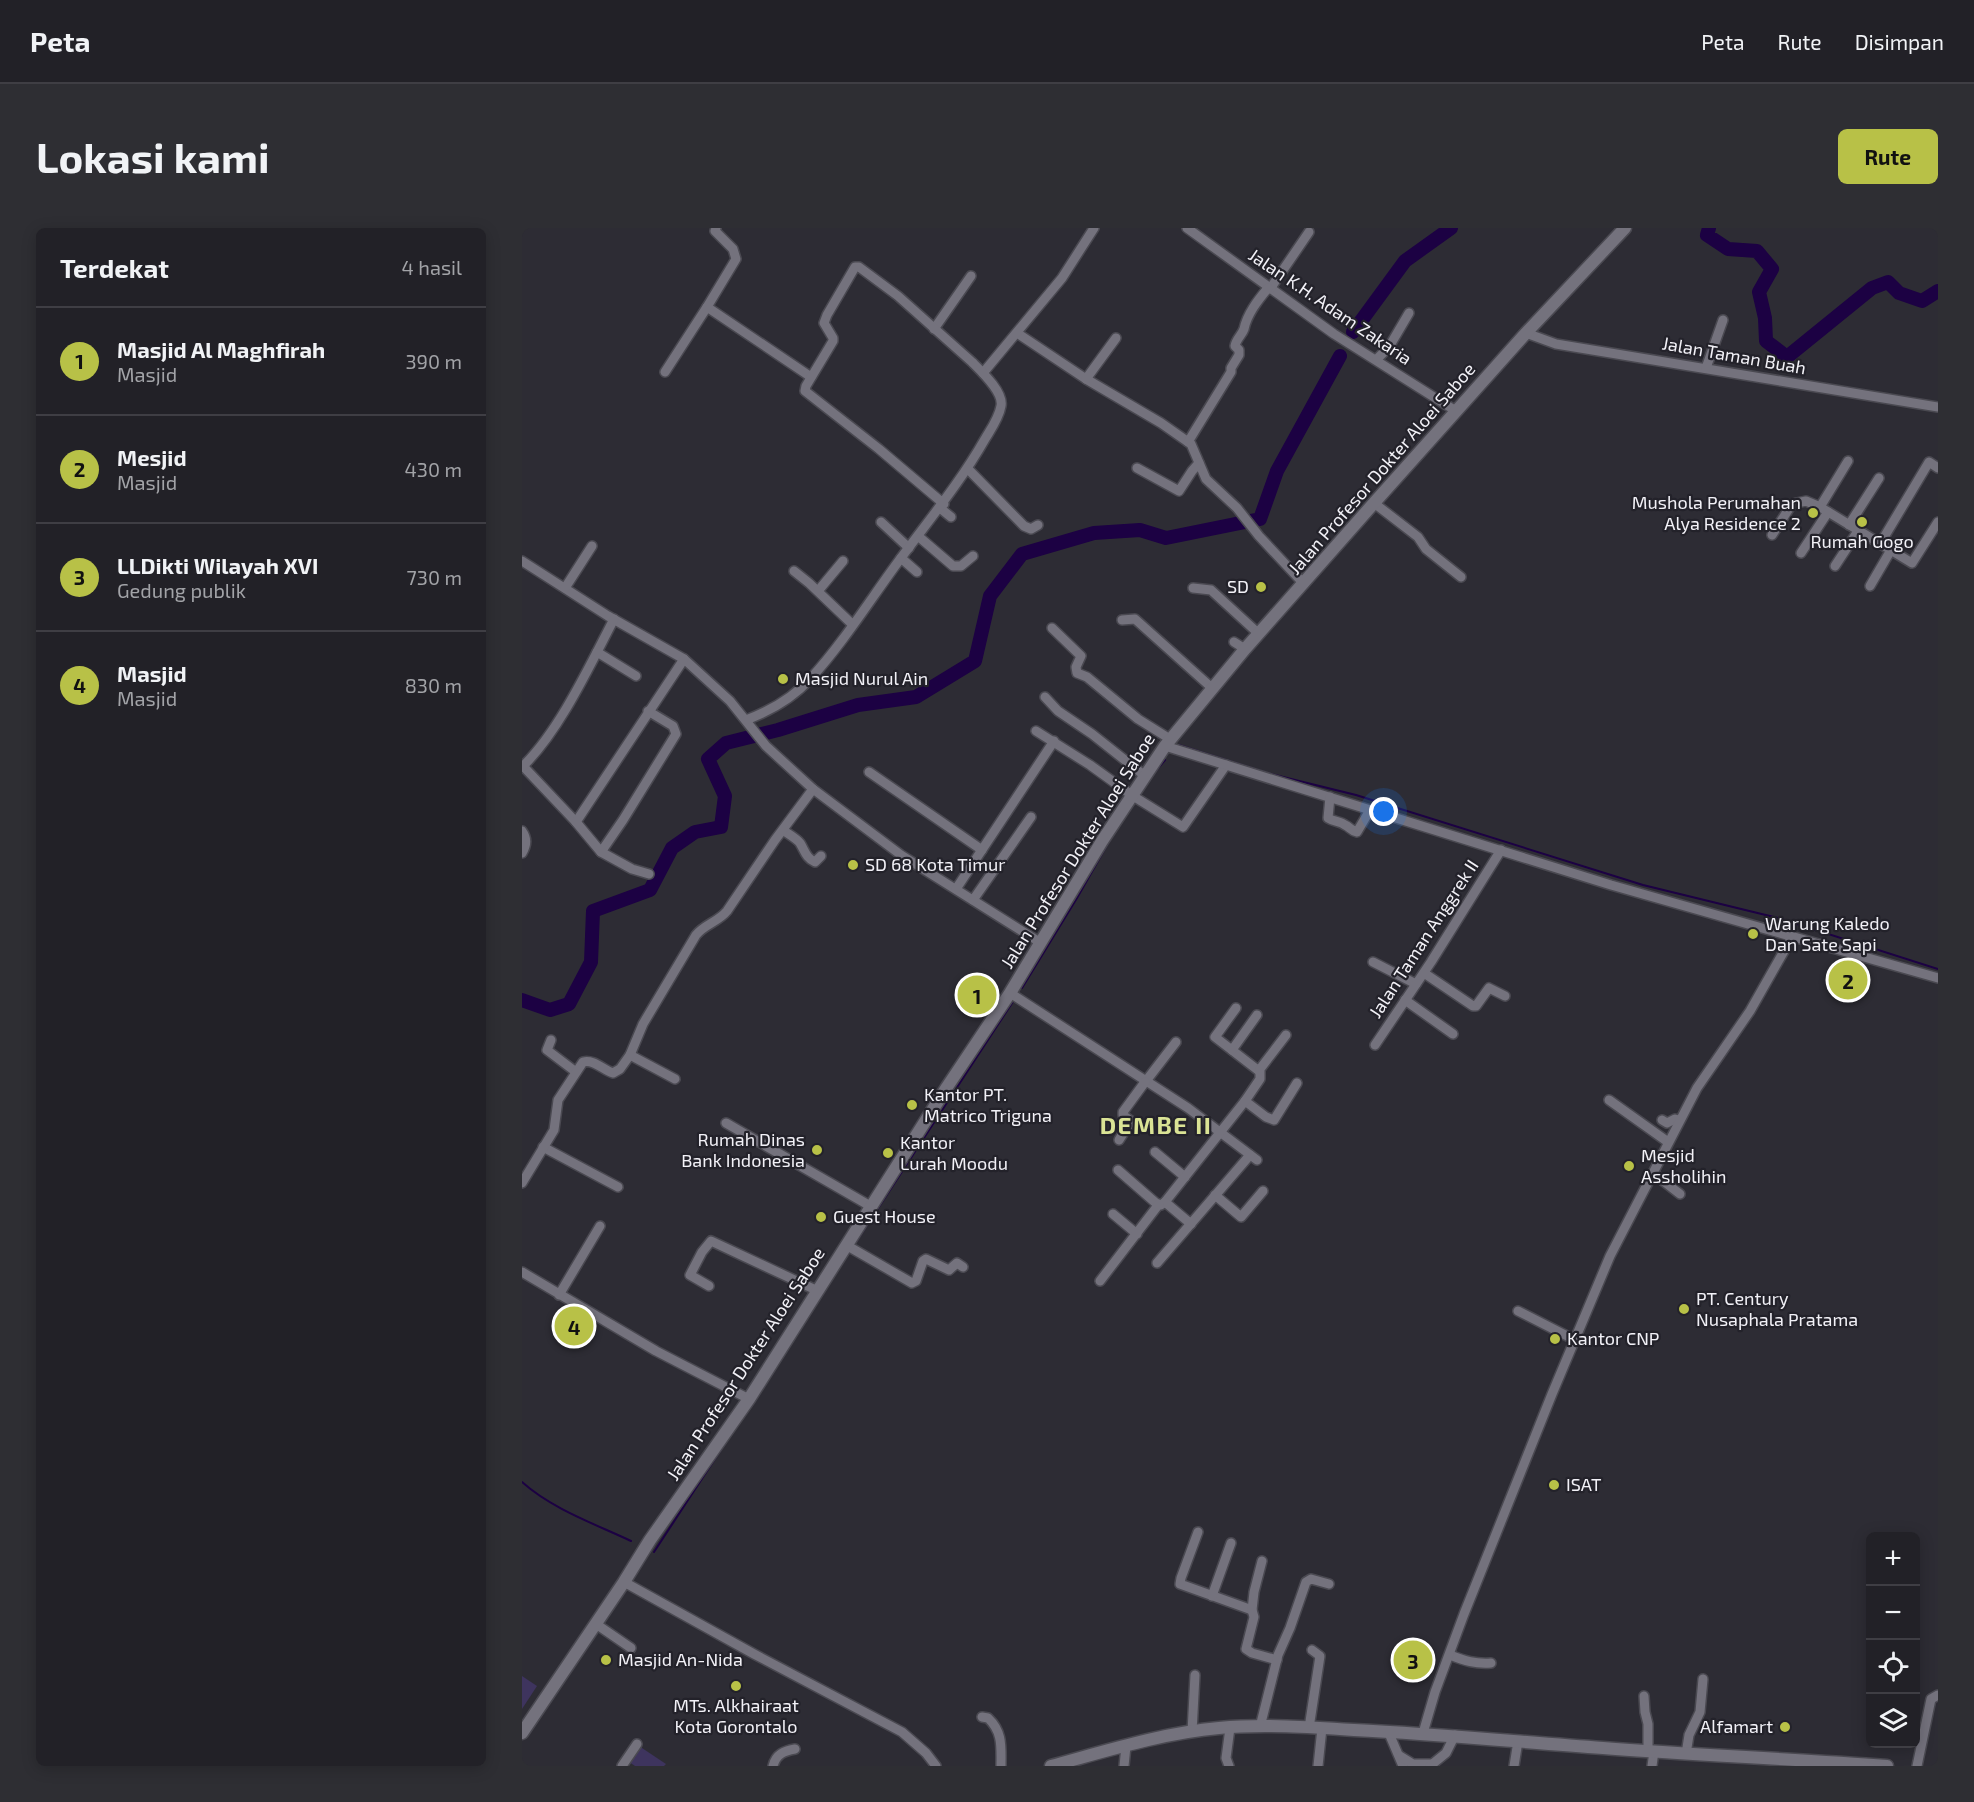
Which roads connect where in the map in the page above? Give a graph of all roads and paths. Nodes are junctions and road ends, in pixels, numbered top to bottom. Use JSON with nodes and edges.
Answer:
{"nodes":[{"id":1,"x":716,"y":228,"type":"edge"},
{"id":2,"x":1094,"y":228,"type":"edge"},
{"id":3,"x":1187,"y":228,"type":"edge"},
{"id":4,"x":1625,"y":228,"type":"edge"},
{"id":5,"x":1309,"y":232,"type":"dead end"},
{"id":6,"x":970,"y":276,"type":"dead end"},
{"id":7,"x":1269,"y":288,"type":"junction"},
{"id":8,"x":708,"y":307,"type":"junction"},
{"id":9,"x":1409,"y":314,"type":"dead end"},
{"id":10,"x":1723,"y":320,"type":"dead end"},
{"id":11,"x":934,"y":329,"type":"junction"},
{"id":12,"x":1017,"y":333,"type":"junction"},
{"id":13,"x":1526,"y":333,"type":"junction"},
{"id":14,"x":1116,"y":338,"type":"dead end"},
{"id":15,"x":1377,"y":359,"type":"junction"},
{"id":16,"x":1706,"y":368,"type":"junction"},
{"id":17,"x":665,"y":372,"type":"dead end"},
{"id":18,"x":983,"y":374,"type":"junction"},
{"id":19,"x":811,"y":376,"type":"junction"},
{"id":20,"x":1086,"y":379,"type":"junction"},
{"id":21,"x":1938,"y":407,"type":"edge"},
{"id":22,"x":1456,"y":411,"type":"junction"},
{"id":23,"x":1188,"y":442,"type":"junction"},
{"id":24,"x":1848,"y":461,"type":"dead end"},
{"id":25,"x":1199,"y":463,"type":"junction"},
{"id":26,"x":1137,"y":468,"type":"dead end"},
{"id":27,"x":1938,"y":468,"type":"edge"},
{"id":28,"x":968,"y":469,"type":"junction"},
{"id":29,"x":1879,"y":478,"type":"dead end"},
{"id":30,"x":1374,"y":502,"type":"junction"},
{"id":31,"x":942,"y":506,"type":"junction"},
{"id":32,"x":1820,"y":507,"type":"junction"},
{"id":33,"x":1828,"y":512,"type":"junction"},
{"id":34,"x":951,"y":517,"type":"dead end"},
{"id":35,"x":881,"y":522,"type":"dead end"},
{"id":36,"x":1938,"y":522,"type":"edge"},
{"id":37,"x":1038,"y":525,"type":"dead end"},
{"id":38,"x":1849,"y":525,"type":"junction"},
{"id":39,"x":1858,"y":531,"type":"junction"},
{"id":40,"x":1772,"y":535,"type":"dead end"},
{"id":41,"x":918,"y":536,"type":"junction"},
{"id":42,"x":1880,"y":544,"type":"junction"},
{"id":43,"x":592,"y":546,"type":"dead end"},
{"id":44,"x":909,"y":548,"type":"junction"},
{"id":45,"x":1891,"y":550,"type":"junction"},
{"id":46,"x":1801,"y":553,"type":"dead end"},
{"id":47,"x":973,"y":556,"type":"dead end"},
{"id":48,"x":901,"y":558,"type":"junction"},
{"id":49,"x":522,"y":561,"type":"edge"},
{"id":50,"x":843,"y":561,"type":"dead end"},
{"id":51,"x":1835,"y":566,"type":"dead end"},
{"id":52,"x":794,"y":571,"type":"dead end"},
{"id":53,"x":917,"y":572,"type":"dead end"},
{"id":54,"x":1461,"y":577,"type":"dead end"},
{"id":55,"x":1304,"y":584,"type":"junction"},
{"id":56,"x":1870,"y":586,"type":"dead end"},
{"id":57,"x":565,"y":588,"type":"junction"},
{"id":58,"x":1193,"y":588,"type":"dead end"},
{"id":59,"x":818,"y":591,"type":"junction"},
{"id":60,"x":614,"y":619,"type":"junction"},
{"id":61,"x":1122,"y":620,"type":"dead end"},
{"id":62,"x":852,"y":624,"type":"junction"},
{"id":63,"x":1052,"y":628,"type":"dead end"},
{"id":64,"x":1259,"y":634,"type":"junction"},
{"id":65,"x":597,"y":652,"type":"junction"},
{"id":66,"x":684,"y":659,"type":"junction"},
{"id":67,"x":636,"y":676,"type":"dead end"},
{"id":68,"x":1212,"y":688,"type":"junction"},
{"id":69,"x":1045,"y":697,"type":"dead end"},
{"id":70,"x":648,"y":711,"type":"junction"},
{"id":71,"x":750,"y":724,"type":"junction"},
{"id":72,"x":1036,"y":731,"type":"dead end"},
{"id":73,"x":1053,"y":741,"type":"junction"},
{"id":74,"x":1168,"y":743,"type":"junction"},
{"id":75,"x":1226,"y":765,"type":"junction"},
{"id":76,"x":523,"y":767,"type":"edge"},
{"id":77,"x":869,"y":772,"type":"dead end"},
{"id":78,"x":1145,"y":776,"type":"junction"},
{"id":79,"x":813,"y":789,"type":"junction"},
{"id":80,"x":1132,"y":796,"type":"junction"},
{"id":81,"x":1330,"y":798,"type":"junction"},
{"id":82,"x":1370,"y":810,"type":"junction"},
{"id":83,"x":1031,"y":817,"type":"dead end"},
{"id":84,"x":576,"y":822,"type":"junction"},
{"id":85,"x":783,"y":830,"type":"junction"},
{"id":86,"x":522,"y":831,"type":"edge"},
{"id":87,"x":982,"y":850,"type":"junction"},
{"id":88,"x":1501,"y":850,"type":"junction"},
{"id":89,"x":601,"y":852,"type":"junction"},
{"id":90,"x":522,"y":853,"type":"edge"},
{"id":91,"x":821,"y":856,"type":"dead end"},
{"id":92,"x":649,"y":874,"type":"dead end"},
{"id":93,"x":956,"y":890,"type":"junction"},
{"id":94,"x":973,"y":900,"type":"junction"},
{"id":95,"x":1792,"y":937,"type":"junction"},
{"id":96,"x":1041,"y":943,"type":"junction"},
{"id":97,"x":1373,"y":962,"type":"dead end"},
{"id":98,"x":1424,"y":973,"type":"junction"},
{"id":99,"x":1938,"y":978,"type":"edge"},
{"id":100,"x":1416,"y":984,"type":"junction"},
{"id":101,"x":1010,"y":993,"type":"junction"},
{"id":102,"x":1505,"y":996,"type":"dead end"},
{"id":103,"x":1406,"y":1000,"type":"junction"},
{"id":104,"x":1236,"y":1008,"type":"dead end"},
{"id":105,"x":1257,"y":1015,"type":"dead end"},
{"id":106,"x":1453,"y":1034,"type":"dead end"},
{"id":107,"x":1286,"y":1035,"type":"dead end"},
{"id":108,"x":551,"y":1040,"type":"dead end"},
{"id":109,"x":1176,"y":1042,"type":"dead end"},
{"id":110,"x":1375,"y":1045,"type":"dead end"},
{"id":111,"x":1232,"y":1050,"type":"junction"},
{"id":112,"x":630,"y":1055,"type":"junction"},
{"id":113,"x":1259,"y":1071,"type":"junction"},
{"id":114,"x":576,"y":1072,"type":"junction"},
{"id":115,"x":675,"y":1079,"type":"dead end"},
{"id":116,"x":1145,"y":1081,"type":"junction"},
{"id":117,"x":1297,"y":1083,"type":"dead end"},
{"id":118,"x":1609,"y":1100,"type":"dead end"},
{"id":119,"x":1245,"y":1101,"type":"junction"},
{"id":120,"x":1662,"y":1120,"type":"dead end"},
{"id":121,"x":1679,"y":1120,"type":"junction"},
{"id":122,"x":726,"y":1123,"type":"dead end"},
{"id":123,"x":1221,"y":1133,"type":"junction"},
{"id":124,"x":1119,"y":1140,"type":"dead end"},
{"id":125,"x":1668,"y":1142,"type":"junction"},
{"id":126,"x":543,"y":1147,"type":"junction"},
{"id":127,"x":1155,"y":1152,"type":"dead end"},
{"id":128,"x":1118,"y":1170,"type":"dead end"},
{"id":129,"x":1653,"y":1173,"type":"junction"},
{"id":130,"x":1185,"y":1177,"type":"junction"},
{"id":131,"x":522,"y":1183,"type":"edge"},
{"id":132,"x":618,"y":1187,"type":"dead end"},
{"id":133,"x":1263,"y":1191,"type":"dead end"},
{"id":134,"x":1680,"y":1194,"type":"dead end"},
{"id":135,"x":1215,"y":1196,"type":"junction"},
{"id":136,"x":1162,"y":1203,"type":"junction"},
{"id":137,"x":872,"y":1207,"type":"junction"},
{"id":138,"x":1113,"y":1214,"type":"dead end"},
{"id":139,"x":1191,"y":1224,"type":"junction"},
{"id":140,"x":600,"y":1226,"type":"dead end"},
{"id":141,"x":1137,"y":1234,"type":"junction"},
{"id":142,"x":846,"y":1245,"type":"junction"},
{"id":143,"x":1157,"y":1263,"type":"dead end"},
{"id":144,"x":963,"y":1267,"type":"dead end"},
{"id":145,"x":522,"y":1272,"type":"edge"},
{"id":146,"x":1100,"y":1281,"type":"dead end"},
{"id":147,"x":709,"y":1286,"type":"dead end"},
{"id":148,"x":818,"y":1291,"type":"junction"},
{"id":149,"x":559,"y":1295,"type":"junction"},
{"id":150,"x":1518,"y":1311,"type":"dead end"},
{"id":151,"x":1575,"y":1340,"type":"junction"},
{"id":152,"x":748,"y":1399,"type":"junction"},
{"id":153,"x":1198,"y":1532,"type":"dead end"},
{"id":154,"x":1231,"y":1543,"type":"dead end"},
{"id":155,"x":1262,"y":1561,"type":"dead end"},
{"id":156,"x":624,"y":1582,"type":"junction"},
{"id":157,"x":1329,"y":1584,"type":"dead end"},
{"id":158,"x":1212,"y":1596,"type":"junction"},
{"id":159,"x":1252,"y":1610,"type":"junction"},
{"id":160,"x":596,"y":1624,"type":"junction"},
{"id":161,"x":631,"y":1648,"type":"dead end"},
{"id":162,"x":1312,"y":1650,"type":"dead end"},
{"id":163,"x":1450,"y":1654,"type":"junction"},
{"id":164,"x":1276,"y":1660,"type":"junction"},
{"id":165,"x":1491,"y":1664,"type":"dead end"},
{"id":166,"x":1195,"y":1675,"type":"dead end"},
{"id":167,"x":1703,"y":1679,"type":"dead end"},
{"id":168,"x":1938,"y":1695,"type":"edge"},
{"id":169,"x":1644,"y":1696,"type":"dead end"},
{"id":170,"x":982,"y":1718,"type":"dead end"},
{"id":171,"x":1230,"y":1728,"type":"junction"},
{"id":172,"x":1260,"y":1728,"type":"junction"},
{"id":173,"x":1309,"y":1728,"type":"junction"},
{"id":174,"x":1322,"y":1728,"type":"junction"},
{"id":175,"x":1388,"y":1731,"type":"junction"},
{"id":176,"x":1192,"y":1732,"type":"junction"},
{"id":177,"x":522,"y":1733,"type":"edge"},
{"id":178,"x":1423,"y":1733,"type":"junction"},
{"id":179,"x":1455,"y":1735,"type":"junction"},
{"id":180,"x":1518,"y":1741,"type":"junction"},
{"id":181,"x":637,"y":1744,"type":"dead end"},
{"id":182,"x":1126,"y":1746,"type":"junction"},
{"id":183,"x":795,"y":1749,"type":"dead end"},
{"id":184,"x":1651,"y":1751,"type":"junction"},
{"id":185,"x":1686,"y":1754,"type":"junction"},
{"id":186,"x":1400,"y":1755,"type":"junction"},
{"id":187,"x":1430,"y":1765,"type":"edge"},
{"id":188,"x":622,"y":1766,"type":"edge"},
{"id":189,"x":773,"y":1766,"type":"edge"},
{"id":190,"x":936,"y":1766,"type":"edge"},
{"id":191,"x":1001,"y":1766,"type":"edge"},
{"id":192,"x":1051,"y":1766,"type":"edge"},
{"id":193,"x":1124,"y":1766,"type":"edge"},
{"id":194,"x":1229,"y":1766,"type":"edge"},
{"id":195,"x":1317,"y":1766,"type":"edge"},
{"id":196,"x":1403,"y":1766,"type":"edge"},
{"id":197,"x":1514,"y":1766,"type":"edge"},
{"id":198,"x":1652,"y":1766,"type":"edge"},
{"id":199,"x":1887,"y":1766,"type":"edge"},
{"id":200,"x":1917,"y":1766,"type":"edge"}],
"edges":[{"from":1,"to":8,"type":"street"},
{"from":2,"to":12,"type":"street"},
{"from":3,"to":7,"type":"street","name":"Jalan K.H. Adam Zakaria"},
{"from":4,"to":13,"type":"street","name":"Jalan Profesor Dokter Aloei Saboe"},
{"from":5,"to":7,"type":"street"},
{"from":6,"to":11,"type":"street"},
{"from":7,"to":15,"type":"street","name":"Jalan K.H. Adam Zakaria"},
{"from":7,"to":23,"type":"street"},
{"from":8,"to":17,"type":"street"},
{"from":8,"to":19,"type":"street"},
{"from":9,"to":15,"type":"street"},
{"from":10,"to":16,"type":"street"},
{"from":11,"to":18,"type":"street"},
{"from":11,"to":19,"type":"street"},
{"from":12,"to":18,"type":"street"},
{"from":12,"to":20,"type":"street"},
{"from":13,"to":16,"type":"street","name":"Jalan Taman Buah"},
{"from":13,"to":22,"type":"street","name":"Jalan Profesor Dokter Aloei Saboe"},
{"from":14,"to":20,"type":"street"},
{"from":15,"to":22,"type":"street","name":"Jalan K.H. Adam Zakaria"},
{"from":16,"to":21,"type":"street","name":"Jalan Taman Buah"},
{"from":18,"to":28,"type":"street"},
{"from":19,"to":31,"type":"street"},
{"from":20,"to":23,"type":"street"},
{"from":22,"to":30,"type":"street","name":"Jalan Profesor Dokter Aloei Saboe"},
{"from":23,"to":25,"type":"street"},
{"from":24,"to":32,"type":"street"},
{"from":25,"to":26,"type":"street"},
{"from":25,"to":55,"type":"street"},
{"from":27,"to":42,"type":"street"},
{"from":28,"to":31,"type":"street"},
{"from":28,"to":37,"type":"street"},
{"from":29,"to":38,"type":"street"},
{"from":30,"to":54,"type":"street"},
{"from":30,"to":55,"type":"street","name":"Jalan Profesor Dokter Aloei Saboe"},
{"from":31,"to":34,"type":"street"},
{"from":31,"to":41,"type":"street"},
{"from":32,"to":33,"type":"street"},
{"from":32,"to":40,"type":"street"},
{"from":33,"to":38,"type":"street"},
{"from":33,"to":46,"type":"street"},
{"from":35,"to":44,"type":"street"},
{"from":36,"to":45,"type":"street"},
{"from":38,"to":39,"type":"street"},
{"from":39,"to":42,"type":"street"},
{"from":39,"to":51,"type":"street"},
{"from":41,"to":44,"type":"street"},
{"from":41,"to":47,"type":"street"},
{"from":42,"to":45,"type":"street"},
{"from":43,"to":57,"type":"street"},
{"from":44,"to":48,"type":"street"},
{"from":45,"to":56,"type":"street"},
{"from":48,"to":53,"type":"street"},
{"from":48,"to":62,"type":"street"},
{"from":49,"to":57,"type":"street"},
{"from":50,"to":59,"type":"street"},
{"from":52,"to":59,"type":"street"},
{"from":55,"to":64,"type":"street","name":"Jalan Profesor Dokter Aloei Saboe"},
{"from":57,"to":60,"type":"street"},
{"from":58,"to":64,"type":"street"},
{"from":59,"to":62,"type":"street"},
{"from":60,"to":65,"type":"street"},
{"from":60,"to":66,"type":"street"},
{"from":61,"to":68,"type":"street"},
{"from":62,"to":71,"type":"street"},
{"from":63,"to":74,"type":"street"},
{"from":64,"to":68,"type":"street","name":"Jalan Profesor Dokter Aloei Saboe"},
{"from":65,"to":67,"type":"street"},
{"from":65,"to":76,"type":"street"},
{"from":66,"to":70,"type":"street"},
{"from":66,"to":71,"type":"street"},
{"from":68,"to":74,"type":"street","name":"Jalan Profesor Dokter Aloei Saboe"},
{"from":69,"to":78,"type":"street"},
{"from":70,"to":84,"type":"street"},
{"from":70,"to":89,"type":"street"},
{"from":71,"to":79,"type":"street"},
{"from":72,"to":73,"type":"street"},
{"from":73,"to":80,"type":"street"},
{"from":73,"to":87,"type":"street"},
{"from":74,"to":75,"type":"street"},
{"from":74,"to":78,"type":"street","name":"Jalan Profesor Dokter Aloei Saboe"},
{"from":75,"to":80,"type":"street"},
{"from":75,"to":81,"type":"street"},
{"from":76,"to":84,"type":"street"},
{"from":77,"to":87,"type":"street"},
{"from":78,"to":80,"type":"street","name":"Jalan Profesor Dokter Aloei Saboe"},
{"from":79,"to":85,"type":"street"},
{"from":79,"to":93,"type":"street"},
{"from":80,"to":96,"type":"street","name":"Jalan Profesor Dokter Aloei Saboe"},
{"from":81,"to":82,"type":"street"},
{"from":81,"to":82,"type":"street"},
{"from":82,"to":88,"type":"street"},
{"from":83,"to":94,"type":"street"},
{"from":84,"to":89,"type":"street"},
{"from":85,"to":91,"type":"street"},
{"from":85,"to":112,"type":"street"},
{"from":86,"to":90,"type":"street"},
{"from":87,"to":93,"type":"street"},
{"from":88,"to":95,"type":"street"},
{"from":88,"to":98,"type":"street","name":"Jalan Taman Anggrek II"},
{"from":89,"to":92,"type":"street"},
{"from":93,"to":94,"type":"street"},
{"from":94,"to":96,"type":"street"},
{"from":95,"to":99,"type":"street"},
{"from":95,"to":121,"type":"street"},
{"from":96,"to":101,"type":"street","name":"Jalan Profesor Dokter Aloei Saboe"},
{"from":97,"to":100,"type":"street"},
{"from":98,"to":100,"type":"street","name":"Jalan Taman Anggrek II"},
{"from":98,"to":102,"type":"street"},
{"from":100,"to":103,"type":"street","name":"Jalan Taman Anggrek II"},
{"from":101,"to":116,"type":"street"},
{"from":101,"to":137,"type":"street","name":"Jalan Profesor Dokter Aloei Saboe"},
{"from":103,"to":106,"type":"street"},
{"from":103,"to":110,"type":"street","name":"Jalan Taman Anggrek II"},
{"from":104,"to":111,"type":"street"},
{"from":105,"to":111,"type":"street"},
{"from":107,"to":113,"type":"street"},
{"from":108,"to":114,"type":"street"},
{"from":109,"to":116,"type":"street"},
{"from":111,"to":113,"type":"street"},
{"from":112,"to":114,"type":"street"},
{"from":112,"to":115,"type":"street"},
{"from":113,"to":119,"type":"street"},
{"from":114,"to":126,"type":"street"},
{"from":116,"to":123,"type":"street"},
{"from":116,"to":124,"type":"street"},
{"from":117,"to":119,"type":"street"},
{"from":118,"to":125,"type":"street"},
{"from":119,"to":123,"type":"street"},
{"from":120,"to":121,"type":"street"},
{"from":121,"to":125,"type":"street"},
{"from":122,"to":137,"type":"street"},
{"from":123,"to":130,"type":"street"},
{"from":123,"to":135,"type":"street"},
{"from":125,"to":129,"type":"street"},
{"from":126,"to":131,"type":"street"},
{"from":126,"to":132,"type":"street"},
{"from":127,"to":130,"type":"street"},
{"from":128,"to":136,"type":"street"},
{"from":129,"to":134,"type":"street"},
{"from":129,"to":151,"type":"street"},
{"from":130,"to":136,"type":"street"},
{"from":133,"to":135,"type":"street"},
{"from":135,"to":139,"type":"street"},
{"from":136,"to":139,"type":"street"},
{"from":136,"to":141,"type":"street"},
{"from":137,"to":142,"type":"street","name":"Jalan Profesor Dokter Aloei Saboe"},
{"from":138,"to":141,"type":"street"},
{"from":139,"to":143,"type":"street"},
{"from":140,"to":149,"type":"street"},
{"from":141,"to":146,"type":"street"},
{"from":142,"to":144,"type":"street"},
{"from":142,"to":148,"type":"street","name":"Jalan Profesor Dokter Aloei Saboe"},
{"from":145,"to":149,"type":"street"},
{"from":147,"to":148,"type":"street"},
{"from":148,"to":152,"type":"street","name":"Jalan Profesor Dokter Aloei Saboe"},
{"from":149,"to":152,"type":"street"},
{"from":150,"to":151,"type":"street"},
{"from":151,"to":163,"type":"street"},
{"from":152,"to":156,"type":"street","name":"Jalan Profesor Dokter Aloei Saboe"},
{"from":153,"to":158,"type":"street"},
{"from":154,"to":158,"type":"street"},
{"from":155,"to":159,"type":"street"},
{"from":156,"to":160,"type":"street","name":"Jalan Profesor Dokter Aloei Saboe"},
{"from":156,"to":190,"type":"street"},
{"from":157,"to":164,"type":"street"},
{"from":158,"to":159,"type":"street"},
{"from":159,"to":164,"type":"street"},
{"from":160,"to":161,"type":"street"},
{"from":160,"to":177,"type":"street","name":"Jalan Profesor Dokter Aloei Saboe"},
{"from":162,"to":173,"type":"street"},
{"from":163,"to":165,"type":"street"},
{"from":163,"to":178,"type":"street"},
{"from":164,"to":172,"type":"street"},
{"from":166,"to":176,"type":"street"},
{"from":167,"to":185,"type":"street"},
{"from":168,"to":200,"type":"street"},
{"from":169,"to":184,"type":"street"},
{"from":170,"to":191,"type":"street"},
{"from":171,"to":172,"type":"street"},
{"from":171,"to":176,"type":"street"},
{"from":171,"to":194,"type":"street"},
{"from":172,"to":173,"type":"street"},
{"from":173,"to":174,"type":"street"},
{"from":174,"to":175,"type":"street"},
{"from":174,"to":195,"type":"street"},
{"from":175,"to":178,"type":"street"},
{"from":175,"to":186,"type":"street"},
{"from":176,"to":182,"type":"street"},
{"from":178,"to":179,"type":"street"},
{"from":179,"to":180,"type":"street"},
{"from":179,"to":187,"type":"street"},
{"from":180,"to":184,"type":"street"},
{"from":180,"to":197,"type":"street"},
{"from":181,"to":188,"type":"street"},
{"from":182,"to":192,"type":"street"},
{"from":182,"to":193,"type":"street"},
{"from":183,"to":189,"type":"street"},
{"from":184,"to":185,"type":"street"},
{"from":184,"to":198,"type":"street"},
{"from":185,"to":199,"type":"street"},
{"from":186,"to":187,"type":"street"},
{"from":186,"to":196,"type":"street"}]}
